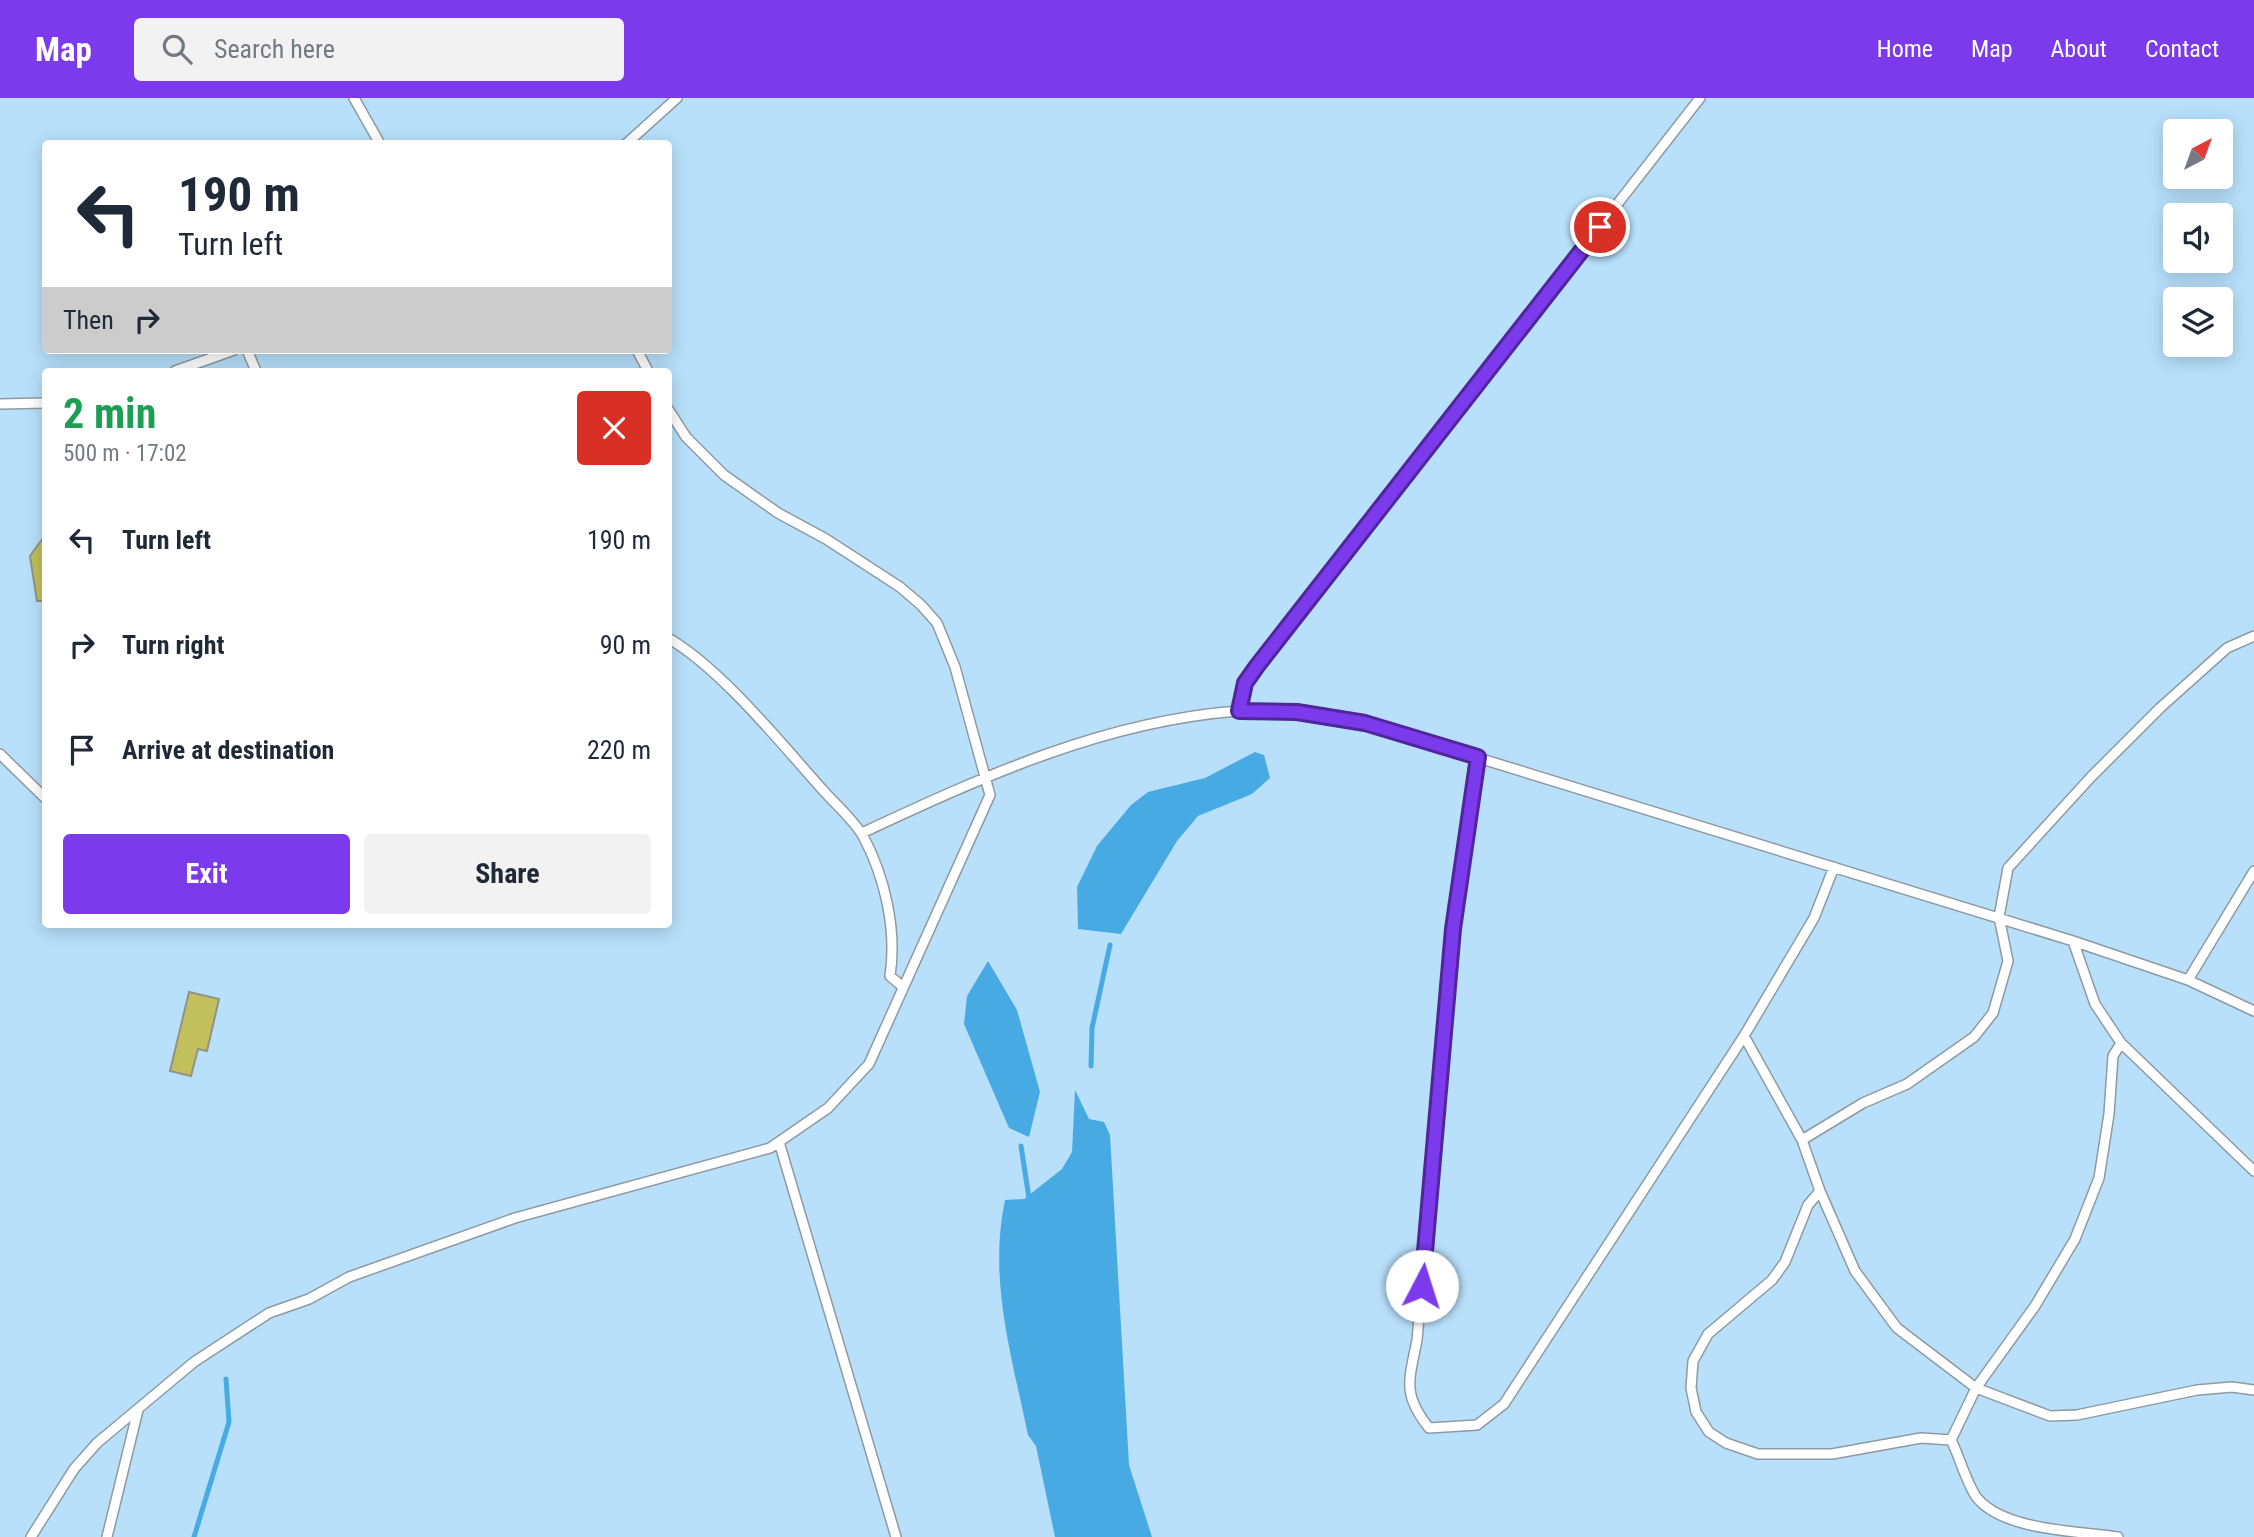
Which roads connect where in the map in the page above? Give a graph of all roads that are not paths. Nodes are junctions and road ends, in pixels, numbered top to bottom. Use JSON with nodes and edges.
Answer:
{"nodes":[{"id":1,"x":354,"y":98,"type":"edge"},
{"id":2,"x":677,"y":98,"type":"edge"},
{"id":3,"x":1700,"y":98,"type":"edge"},
{"id":4,"x":378,"y":140,"type":"edge"},
{"id":5,"x":630,"y":140,"type":"edge"},
{"id":6,"x":223,"y":354,"type":"edge"},
{"id":7,"x":183,"y":368,"type":"edge"},
{"id":8,"x":42,"y":403,"type":"edge"},
{"id":9,"x":0,"y":404,"type":"edge"},
{"id":10,"x":672,"y":414,"type":"edge"},
{"id":11,"x":2254,"y":636,"type":"edge"},
{"id":12,"x":672,"y":640,"type":"edge"},
{"id":13,"x":1239,"y":711,"type":"junction"},
{"id":14,"x":0,"y":754,"type":"edge"},
{"id":15,"x":1478,"y":757,"type":"junction"},
{"id":16,"x":986,"y":775,"type":"junction"},
{"id":17,"x":42,"y":795,"type":"edge"},
{"id":18,"x":862,"y":833,"type":"junction"},
{"id":19,"x":1834,"y":867,"type":"junction"},
{"id":20,"x":2254,"y":871,"type":"edge"},
{"id":21,"x":1999,"y":917,"type":"junction"},
{"id":22,"x":2073,"y":941,"type":"junction"},
{"id":23,"x":2188,"y":980,"type":"junction"},
{"id":24,"x":903,"y":987,"type":"junction"},
{"id":25,"x":2254,"y":1010,"type":"edge"},
{"id":26,"x":1744,"y":1036,"type":"junction"},
{"id":27,"x":2121,"y":1043,"type":"junction"},
{"id":28,"x":1802,"y":1140,"type":"junction"},
{"id":29,"x":779,"y":1142,"type":"junction"},
{"id":30,"x":2254,"y":1171,"type":"edge"},
{"id":31,"x":1820,"y":1191,"type":"junction"},
{"id":32,"x":1976,"y":1388,"type":"junction"},
{"id":33,"x":2254,"y":1390,"type":"edge"},
{"id":34,"x":138,"y":1410,"type":"junction"},
{"id":35,"x":1951,"y":1440,"type":"junction"},
{"id":36,"x":31,"y":1537,"type":"edge"},
{"id":37,"x":107,"y":1537,"type":"edge"},
{"id":38,"x":896,"y":1537,"type":"edge"},
{"id":39,"x":2118,"y":1537,"type":"edge"}],
"edges":[{"from":1,"to":4,"type":"lane"},
{"from":2,"to":5,"type":"lane"},
{"from":3,"to":13,"type":"lane"},
{"from":6,"to":7,"type":"lane"},
{"from":8,"to":9,"type":"lane"},
{"from":10,"to":16,"type":"lane"},
{"from":11,"to":21,"type":"lane"},
{"from":12,"to":18,"type":"lane"},
{"from":13,"to":15,"type":"lane"},
{"from":13,"to":16,"type":"lane"},
{"from":14,"to":17,"type":"lane"},
{"from":15,"to":19,"type":"lane"},
{"from":15,"to":26,"type":"lane"},
{"from":16,"to":18,"type":"lane"},
{"from":16,"to":24,"type":"lane"},
{"from":18,"to":24,"type":"lane"},
{"from":19,"to":21,"type":"lane"},
{"from":19,"to":26,"type":"lane"},
{"from":20,"to":23,"type":"lane"},
{"from":21,"to":22,"type":"lane"},
{"from":21,"to":28,"type":"lane"},
{"from":22,"to":23,"type":"lane"},
{"from":22,"to":27,"type":"lane"},
{"from":23,"to":25,"type":"lane"},
{"from":24,"to":29,"type":"lane"},
{"from":26,"to":28,"type":"lane"},
{"from":27,"to":30,"type":"lane"},
{"from":27,"to":32,"type":"lane"},
{"from":28,"to":31,"type":"lane"},
{"from":29,"to":34,"type":"lane"},
{"from":29,"to":38,"type":"lane"},
{"from":31,"to":32,"type":"lane"},
{"from":31,"to":35,"type":"lane"},
{"from":32,"to":33,"type":"lane"},
{"from":32,"to":35,"type":"lane"},
{"from":34,"to":36,"type":"lane"},
{"from":34,"to":37,"type":"lane"},
{"from":35,"to":39,"type":"lane"}]}
